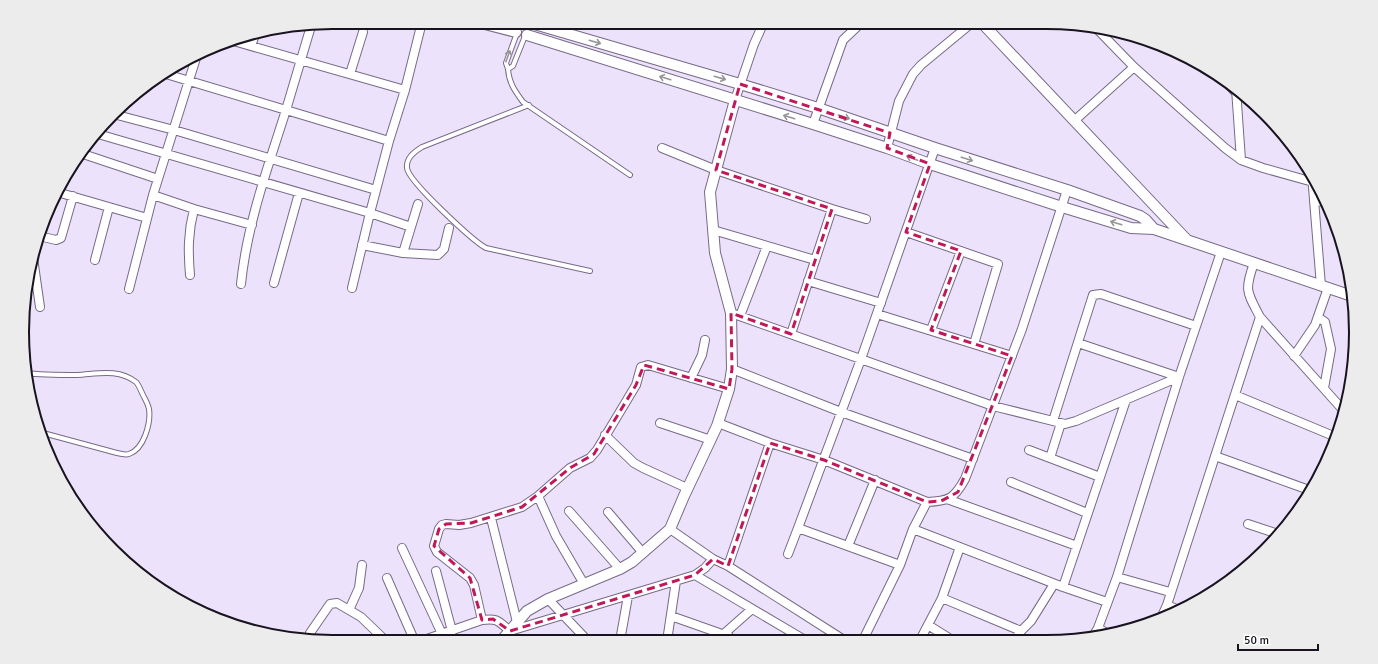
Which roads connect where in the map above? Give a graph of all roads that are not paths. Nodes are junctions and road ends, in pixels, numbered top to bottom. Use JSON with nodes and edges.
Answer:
{"nodes":[{"id":1,"x":420,"y":29,"type":"edge"},
{"id":2,"x":507,"y":29,"type":"edge"},
{"id":3,"x":531,"y":29,"type":"edge"},
{"id":4,"x":551,"y":29,"type":"edge"},
{"id":5,"x":761,"y":29,"type":"edge"},
{"id":6,"x":855,"y":29,"type":"edge"},
{"id":7,"x":965,"y":29,"type":"edge"},
{"id":8,"x":988,"y":29,"type":"edge"},
{"id":9,"x":310,"y":30,"type":"edge"},
{"id":10,"x":363,"y":32,"type":"dead end"},
{"id":11,"x":520,"y":32,"type":"edge"},
{"id":12,"x":1104,"y":36,"type":"edge"},
{"id":13,"x":253,"y":39,"type":"edge"},
{"id":14,"x":241,"y":43,"type":"edge"},
{"id":15,"x":251,"y":46,"type":"junction"},
{"id":16,"x":301,"y":60,"type":"junction"},
{"id":17,"x":195,"y":62,"type":"edge"},
{"id":18,"x":1134,"y":67,"type":"junction"},
{"id":19,"x":508,"y":69,"type":"junction"},
{"id":20,"x":350,"y":74,"type":"junction"},
{"id":21,"x":171,"y":76,"type":"edge"},
{"id":22,"x":189,"y":81,"type":"junction"},
{"id":23,"x":740,"y":84,"type":"junction"},
{"id":24,"x":405,"y":90,"type":"junction"},
{"id":25,"x":1236,"y":97,"type":"edge"},
{"id":26,"x":735,"y":100,"type":"junction"},
{"id":27,"x":529,"y":105,"type":"junction"},
{"id":28,"x":818,"y":108,"type":"junction"},
{"id":29,"x":286,"y":110,"type":"junction"},
{"id":30,"x":120,"y":116,"type":"edge"},
{"id":31,"x":1074,"y":121,"type":"junction"},
{"id":32,"x":812,"y":124,"type":"junction"},
{"id":33,"x":174,"y":130,"type":"junction"},
{"id":34,"x":890,"y":133,"type":"junction"},
{"id":35,"x":102,"y":135,"type":"edge"},
{"id":36,"x":389,"y":141,"type":"junction"},
{"id":37,"x":662,"y":148,"type":"dead end"},
{"id":38,"x":887,"y":148,"type":"junction"},
{"id":39,"x":934,"y":148,"type":"junction"},
{"id":40,"x":166,"y":154,"type":"junction"},
{"id":41,"x":87,"y":155,"type":"edge"},
{"id":42,"x":271,"y":159,"type":"junction"},
{"id":43,"x":1241,"y":160,"type":"junction"},
{"id":44,"x":930,"y":164,"type":"junction"},
{"id":45,"x":994,"y":167,"type":"junction"},
{"id":46,"x":716,"y":170,"type":"junction"},
{"id":47,"x":630,"y":174,"type":"dead end"},
{"id":48,"x":1306,"y":178,"type":"edge"},
{"id":49,"x":158,"y":179,"type":"junction"},
{"id":50,"x":263,"y":183,"type":"junction"},
{"id":51,"x":990,"y":184,"type":"junction"},
{"id":52,"x":1313,"y":189,"type":"edge"},
{"id":53,"x":376,"y":190,"type":"junction"},
{"id":54,"x":1067,"y":190,"type":"junction"},
{"id":55,"x":299,"y":192,"type":"junction"},
{"id":56,"x":63,"y":193,"type":"edge"},
{"id":57,"x":153,"y":194,"type":"junction"},
{"id":58,"x":73,"y":196,"type":"junction"},
{"id":59,"x":1314,"y":202,"type":"junction"},
{"id":60,"x":1320,"y":202,"type":"edge"},
{"id":61,"x":418,"y":204,"type":"dead end"},
{"id":62,"x":109,"y":207,"type":"junction"},
{"id":63,"x":1062,"y":207,"type":"junction"},
{"id":64,"x":194,"y":209,"type":"junction"},
{"id":65,"x":832,"y":209,"type":"junction"},
{"id":66,"x":370,"y":213,"type":"junction"},
{"id":67,"x":147,"y":218,"type":"junction"},
{"id":68,"x":866,"y":219,"type":"dead end"},
{"id":69,"x":252,"y":224,"type":"junction"},
{"id":70,"x":411,"y":227,"type":"junction"},
{"id":71,"x":449,"y":228,"type":"dead end"},
{"id":72,"x":1154,"y":229,"type":"junction"},
{"id":73,"x":713,"y":230,"type":"junction"},
{"id":74,"x":906,"y":232,"type":"junction"},
{"id":75,"x":44,"y":237,"type":"edge"},
{"id":76,"x":1188,"y":241,"type":"junction"},
{"id":77,"x":362,"y":245,"type":"junction"},
{"id":78,"x":766,"y":246,"type":"junction"},
{"id":79,"x":961,"y":251,"type":"junction"},
{"id":80,"x":1221,"y":252,"type":"junction"},
{"id":81,"x":403,"y":253,"type":"junction"},
{"id":82,"x":95,"y":260,"type":"dead end"},
{"id":83,"x":815,"y":260,"type":"junction"},
{"id":84,"x":1254,"y":263,"type":"junction"},
{"id":85,"x":590,"y":271,"type":"dead end"},
{"id":86,"x":35,"y":273,"type":"edge"},
{"id":87,"x":190,"y":275,"type":"dead end"},
{"id":88,"x":808,"y":281,"type":"junction"},
{"id":89,"x":274,"y":283,"type":"dead end"},
{"id":90,"x":240,"y":284,"type":"dead end"},
{"id":91,"x":1324,"y":287,"type":"junction"},
{"id":92,"x":352,"y":288,"type":"dead end"},
{"id":93,"x":129,"y":289,"type":"dead end"},
{"id":94,"x":1346,"y":294,"type":"edge"},
{"id":95,"x":881,"y":303,"type":"junction"},
{"id":96,"x":40,"y":307,"type":"dead end"},
{"id":97,"x":735,"y":314,"type":"junction"},
{"id":98,"x":877,"y":314,"type":"junction"},
{"id":99,"x":1260,"y":317,"type":"junction"},
{"id":100,"x":1318,"y":317,"type":"junction"},
{"id":101,"x":1196,"y":326,"type":"junction"},
{"id":102,"x":931,"y":330,"type":"junction"},
{"id":103,"x":791,"y":334,"type":"junction"},
{"id":104,"x":706,"y":340,"type":"dead end"},
{"id":105,"x":1078,"y":343,"type":"junction"},
{"id":106,"x":974,"y":344,"type":"junction"},
{"id":107,"x":1012,"y":356,"type":"junction"},
{"id":108,"x":1294,"y":356,"type":"junction"},
{"id":109,"x":861,"y":359,"type":"junction"},
{"id":110,"x":732,"y":369,"type":"junction"},
{"id":111,"x":32,"y":374,"type":"edge"},
{"id":112,"x":1179,"y":377,"type":"junction"},
{"id":113,"x":691,"y":378,"type":"junction"},
{"id":114,"x":1324,"y":388,"type":"junction"},
{"id":115,"x":729,"y":389,"type":"junction"},
{"id":116,"x":1235,"y":396,"type":"junction"},
{"id":117,"x":1126,"y":400,"type":"junction"},
{"id":118,"x":993,"y":406,"type":"junction"},
{"id":119,"x":1340,"y":406,"type":"edge"},
{"id":120,"x":841,"y":412,"type":"junction"},
{"id":121,"x":718,"y":422,"type":"junction"},
{"id":122,"x":1057,"y":422,"type":"junction"},
{"id":123,"x":660,"y":423,"type":"dead end"},
{"id":124,"x":47,"y":434,"type":"edge"},
{"id":125,"x":605,"y":435,"type":"junction"},
{"id":126,"x":1331,"y":435,"type":"edge"},
{"id":127,"x":710,"y":440,"type":"junction"},
{"id":128,"x":770,"y":443,"type":"junction"},
{"id":129,"x":1029,"y":450,"type":"dead end"},
{"id":130,"x":1215,"y":456,"type":"junction"},
{"id":131,"x":1050,"y":458,"type":"junction"},
{"id":132,"x":824,"y":460,"type":"junction"},
{"id":133,"x":973,"y":460,"type":"junction"},
{"id":134,"x":1100,"y":477,"type":"junction"},
{"id":135,"x":875,"y":480,"type":"junction"},
{"id":136,"x":1011,"y":482,"type":"dead end"},
{"id":137,"x":688,"y":488,"type":"junction"},
{"id":138,"x":1305,"y":488,"type":"edge"},
{"id":139,"x":538,"y":496,"type":"junction"},
{"id":140,"x":947,"y":499,"type":"junction"},
{"id":141,"x":927,"y":502,"type":"junction"},
{"id":142,"x":569,"y":511,"type":"dead end"},
{"id":143,"x":608,"y":512,"type":"dead end"},
{"id":144,"x":1087,"y":513,"type":"junction"},
{"id":145,"x":491,"y":518,"type":"junction"},
{"id":146,"x":1248,"y":524,"type":"dead end"},
{"id":147,"x":798,"y":528,"type":"junction"},
{"id":148,"x":670,"y":529,"type":"junction"},
{"id":149,"x":913,"y":529,"type":"junction"},
{"id":150,"x":1274,"y":532,"type":"edge"},
{"id":151,"x":848,"y":546,"type":"junction"},
{"id":152,"x":1076,"y":546,"type":"junction"},
{"id":153,"x":402,"y":548,"type":"dead end"},
{"id":154,"x":960,"y":548,"type":"junction"},
{"id":155,"x":643,"y":553,"type":"junction"},
{"id":156,"x":788,"y":554,"type":"dead end"},
{"id":157,"x":713,"y":559,"type":"junction"},
{"id":158,"x":362,"y":565,"type":"dead end"},
{"id":159,"x":728,"y":566,"type":"junction"},
{"id":160,"x":900,"y":566,"type":"junction"},
{"id":161,"x":620,"y":569,"type":"junction"},
{"id":162,"x":436,"y":572,"type":"dead end"},
{"id":163,"x":695,"y":575,"type":"junction"},
{"id":164,"x":1117,"y":577,"type":"junction"},
{"id":165,"x":387,"y":578,"type":"dead end"},
{"id":166,"x":676,"y":581,"type":"junction"},
{"id":167,"x":584,"y":584,"type":"junction"},
{"id":168,"x":1054,"y":584,"type":"junction"},
{"id":169,"x":1062,"y":587,"type":"junction"},
{"id":170,"x":1170,"y":592,"type":"junction"},
{"id":171,"x":628,"y":596,"type":"junction"},
{"id":172,"x":942,"y":598,"type":"junction"},
{"id":173,"x":548,"y":599,"type":"junction"},
{"id":174,"x":1107,"y":602,"type":"junction"},
{"id":175,"x":1167,"y":605,"type":"junction"},
{"id":176,"x":1173,"y":607,"type":"edge"},
{"id":177,"x":752,"y":609,"type":"junction"},
{"id":178,"x":349,"y":610,"type":"junction"},
{"id":179,"x":1164,"y":611,"type":"edge"},
{"id":180,"x":563,"y":615,"type":"junction"},
{"id":181,"x":671,"y":616,"type":"junction"},
{"id":182,"x":482,"y":620,"type":"junction"},
{"id":183,"x":517,"y":622,"type":"junction"},
{"id":184,"x":928,"y":625,"type":"junction"},
{"id":185,"x":783,"y":627,"type":"junction"},
{"id":186,"x":1098,"y":628,"type":"joint"},
{"id":187,"x":452,"y":630,"type":"junction"},
{"id":188,"x":1101,"y":630,"type":"edge"},
{"id":189,"x":510,"y":631,"type":"junction"},
{"id":190,"x":1021,"y":631,"type":"junction"},
{"id":191,"x":310,"y":633,"type":"dead end"},
{"id":192,"x":724,"y":633,"type":"junction"},
{"id":193,"x":379,"y":635,"type":"edge"},
{"id":194,"x":412,"y":635,"type":"edge"},
{"id":195,"x":440,"y":635,"type":"edge"},
{"id":196,"x":445,"y":635,"type":"edge"},
{"id":197,"x":506,"y":635,"type":"edge"},
{"id":198,"x":582,"y":635,"type":"edge"},
{"id":199,"x":621,"y":635,"type":"edge"},
{"id":200,"x":668,"y":635,"type":"edge"},
{"id":201,"x":722,"y":635,"type":"edge"},
{"id":202,"x":790,"y":635,"type":"edge"},
{"id":203,"x":797,"y":635,"type":"edge"},
{"id":204,"x":836,"y":635,"type":"edge"},
{"id":205,"x":866,"y":635,"type":"edge"},
{"id":206,"x":923,"y":635,"type":"edge"},
{"id":207,"x":944,"y":635,"type":"edge"},
{"id":208,"x":1018,"y":635,"type":"edge"}],
"edges":[{"from":1,"to":24,"type":"street"},
{"from":2,"to":11,"type":"street"},
{"from":3,"to":11,"type":"street"},
{"from":4,"to":23,"type":"street","one_way":true},
{"from":5,"to":23,"type":"street"},
{"from":6,"to":28,"type":"street"},
{"from":7,"to":34,"type":"street"},
{"from":8,"to":31,"type":"street"},
{"from":9,"to":16,"type":"street"},
{"from":10,"to":20,"type":"street"},
{"from":19,"to":11,"type":"lane","one_way":true},
{"from":11,"to":19,"type":"lane"},
{"from":26,"to":11,"type":"street","one_way":true},
{"from":12,"to":18,"type":"street"},
{"from":13,"to":15,"type":"street"},
{"from":14,"to":15,"type":"street"},
{"from":15,"to":16,"type":"street"},
{"from":16,"to":20,"type":"street"},
{"from":16,"to":29,"type":"street"},
{"from":17,"to":22,"type":"street"},
{"from":18,"to":31,"type":"street"},
{"from":18,"to":43,"type":"street"},
{"from":19,"to":27,"type":"lane"},
{"from":20,"to":24,"type":"street"},
{"from":21,"to":22,"type":"street"},
{"from":22,"to":29,"type":"street"},
{"from":22,"to":33,"type":"street"},
{"from":23,"to":26,"type":"street"},
{"from":23,"to":28,"type":"street"},
{"from":24,"to":36,"type":"street"},
{"from":25,"to":43,"type":"street"},
{"from":32,"to":26,"type":"street","one_way":true},
{"from":26,"to":46,"type":"street"},
{"from":27,"to":47,"type":"lane"},
{"from":27,"to":85,"type":"lane"},
{"from":28,"to":32,"type":"street"},
{"from":28,"to":34,"type":"street","one_way":true},
{"from":29,"to":36,"type":"street"},
{"from":29,"to":42,"type":"street"},
{"from":30,"to":33,"type":"street"},
{"from":31,"to":76,"type":"street"},
{"from":32,"to":38,"type":"street"},
{"from":33,"to":40,"type":"street"},
{"from":33,"to":42,"type":"street"},
{"from":34,"to":38,"type":"street"},
{"from":34,"to":39,"type":"street"},
{"from":35,"to":40,"type":"street"},
{"from":36,"to":53,"type":"street"},
{"from":37,"to":46,"type":"street"},
{"from":44,"to":38,"type":"street","one_way":true},
{"from":39,"to":44,"type":"street"},
{"from":39,"to":45,"type":"street","one_way":true},
{"from":40,"to":49,"type":"street"},
{"from":40,"to":50,"type":"street"},
{"from":41,"to":49,"type":"street"},
{"from":42,"to":50,"type":"street"},
{"from":42,"to":53,"type":"street"},
{"from":43,"to":48,"type":"street"},
{"from":44,"to":51,"type":"street"},
{"from":44,"to":74,"type":"street"},
{"from":45,"to":51,"type":"street"},
{"from":45,"to":54,"type":"street"},
{"from":46,"to":65,"type":"street"},
{"from":46,"to":73,"type":"street"},
{"from":49,"to":57,"type":"street"},
{"from":50,"to":55,"type":"street"},
{"from":50,"to":69,"type":"street"},
{"from":51,"to":63,"type":"street"},
{"from":52,"to":59,"type":"street"},
{"from":53,"to":66,"type":"street"},
{"from":54,"to":63,"type":"street"},
{"from":54,"to":72,"type":"street"},
{"from":55,"to":66,"type":"street"},
{"from":55,"to":89,"type":"street"},
{"from":56,"to":58,"type":"street"},
{"from":57,"to":64,"type":"street"},
{"from":57,"to":67,"type":"street"},
{"from":58,"to":62,"type":"street"},
{"from":58,"to":75,"type":"street"},
{"from":59,"to":60,"type":"street"},
{"from":59,"to":91,"type":"street"},
{"from":61,"to":70,"type":"street"},
{"from":62,"to":67,"type":"street"},
{"from":62,"to":82,"type":"street"},
{"from":72,"to":63,"type":"street","one_way":true},
{"from":63,"to":107,"type":"street"},
{"from":64,"to":69,"type":"street"},
{"from":64,"to":87,"type":"street"},
{"from":65,"to":68,"type":"street"},
{"from":65,"to":83,"type":"street"},
{"from":66,"to":70,"type":"street"},
{"from":66,"to":77,"type":"street"},
{"from":67,"to":93,"type":"street"},
{"from":69,"to":90,"type":"street"},
{"from":70,"to":81,"type":"street"},
{"from":71,"to":81,"type":"street"},
{"from":72,"to":76,"type":"street"},
{"from":73,"to":78,"type":"street"},
{"from":73,"to":97,"type":"street"},
{"from":74,"to":79,"type":"street"},
{"from":74,"to":95,"type":"street"},
{"from":76,"to":80,"type":"street"},
{"from":77,"to":81,"type":"street"},
{"from":77,"to":92,"type":"street"},
{"from":78,"to":83,"type":"street"},
{"from":78,"to":97,"type":"street"},
{"from":79,"to":102,"type":"street"},
{"from":79,"to":106,"type":"street"},
{"from":80,"to":84,"type":"street"},
{"from":80,"to":101,"type":"street"},
{"from":83,"to":88,"type":"street"},
{"from":84,"to":91,"type":"street"},
{"from":84,"to":99,"type":"street"},
{"from":86,"to":96,"type":"street"},
{"from":88,"to":95,"type":"street"},
{"from":88,"to":103,"type":"street"},
{"from":91,"to":94,"type":"street"},
{"from":91,"to":100,"type":"street"},
{"from":95,"to":98,"type":"street"},
{"from":97,"to":103,"type":"street"},
{"from":97,"to":110,"type":"street"},
{"from":98,"to":102,"type":"street"},
{"from":98,"to":109,"type":"street"},
{"from":99,"to":108,"type":"street"},
{"from":99,"to":116,"type":"street"},
{"from":100,"to":108,"type":"street"},
{"from":100,"to":114,"type":"street"},
{"from":101,"to":105,"type":"street"},
{"from":101,"to":112,"type":"street"},
{"from":102,"to":106,"type":"street"},
{"from":103,"to":109,"type":"street"},
{"from":104,"to":113,"type":"street"},
{"from":105,"to":112,"type":"street"},
{"from":105,"to":122,"type":"street"},
{"from":106,"to":107,"type":"street"},
{"from":107,"to":118,"type":"street"},
{"from":108,"to":114,"type":"street"},
{"from":109,"to":118,"type":"street"},
{"from":109,"to":120,"type":"street"},
{"from":110,"to":115,"type":"street"},
{"from":110,"to":120,"type":"street"},
{"from":111,"to":124,"type":"lane"},
{"from":112,"to":117,"type":"street"},
{"from":112,"to":164,"type":"street"},
{"from":113,"to":115,"type":"street"},
{"from":113,"to":125,"type":"street"},
{"from":114,"to":119,"type":"street"},
{"from":115,"to":121,"type":"street"},
{"from":116,"to":126,"type":"street"},
{"from":116,"to":130,"type":"street"},
{"from":117,"to":122,"type":"street"},
{"from":117,"to":134,"type":"street"},
{"from":118,"to":122,"type":"street"},
{"from":118,"to":133,"type":"street"},
{"from":120,"to":132,"type":"street"},
{"from":120,"to":133,"type":"street"},
{"from":121,"to":127,"type":"street"},
{"from":121,"to":128,"type":"street"},
{"from":122,"to":131,"type":"street"},
{"from":123,"to":127,"type":"street"},
{"from":125,"to":137,"type":"street"},
{"from":125,"to":139,"type":"street"},
{"from":127,"to":137,"type":"street"},
{"from":128,"to":132,"type":"street"},
{"from":128,"to":159,"type":"street"},
{"from":129,"to":131,"type":"street"},
{"from":130,"to":138,"type":"street"},
{"from":130,"to":170,"type":"street"},
{"from":131,"to":134,"type":"street"},
{"from":132,"to":135,"type":"street"},
{"from":132,"to":147,"type":"street"},
{"from":133,"to":140,"type":"street"},
{"from":134,"to":144,"type":"street"},
{"from":135,"to":141,"type":"street"},
{"from":135,"to":151,"type":"street"},
{"from":136,"to":144,"type":"street"},
{"from":137,"to":148,"type":"street"},
{"from":139,"to":145,"type":"street"},
{"from":139,"to":167,"type":"street"},
{"from":140,"to":141,"type":"street"},
{"from":140,"to":152,"type":"street"},
{"from":141,"to":149,"type":"street"},
{"from":142,"to":161,"type":"street"},
{"from":143,"to":155,"type":"street"},
{"from":144,"to":152,"type":"street"},
{"from":145,"to":182,"type":"street"},
{"from":145,"to":183,"type":"street"},
{"from":146,"to":150,"type":"street"},
{"from":147,"to":151,"type":"street"},
{"from":147,"to":156,"type":"street"},
{"from":148,"to":155,"type":"street"},
{"from":148,"to":157,"type":"street"},
{"from":149,"to":154,"type":"street"},
{"from":149,"to":160,"type":"street"},
{"from":151,"to":160,"type":"street"},
{"from":152,"to":169,"type":"street"},
{"from":153,"to":195,"type":"street"},
{"from":154,"to":168,"type":"street"},
{"from":154,"to":172,"type":"street"},
{"from":155,"to":161,"type":"street"},
{"from":157,"to":159,"type":"street"},
{"from":157,"to":163,"type":"street"},
{"from":158,"to":178,"type":"street"},
{"from":159,"to":204,"type":"street"},
{"from":160,"to":205,"type":"street"},
{"from":161,"to":167,"type":"street"},
{"from":162,"to":187,"type":"street"},
{"from":163,"to":166,"type":"street"},
{"from":163,"to":177,"type":"street"},
{"from":164,"to":170,"type":"street"},
{"from":164,"to":174,"type":"street"},
{"from":165,"to":194,"type":"street"},
{"from":166,"to":171,"type":"street"},
{"from":166,"to":181,"type":"street"},
{"from":167,"to":173,"type":"street"},
{"from":168,"to":169,"type":"street"},
{"from":168,"to":190,"type":"street"},
{"from":169,"to":174,"type":"street"},
{"from":170,"to":175,"type":"street"},
{"from":171,"to":180,"type":"street"},
{"from":171,"to":199,"type":"street"},
{"from":172,"to":184,"type":"street"},
{"from":172,"to":190,"type":"street"},
{"from":173,"to":180,"type":"street"},
{"from":173,"to":183,"type":"street"},
{"from":174,"to":186,"type":"street"},
{"from":175,"to":176,"type":"street"},
{"from":175,"to":179,"type":"street"},
{"from":177,"to":185,"type":"street"},
{"from":177,"to":192,"type":"street"},
{"from":178,"to":191,"type":"street"},
{"from":178,"to":193,"type":"street"},
{"from":180,"to":189,"type":"street"},
{"from":180,"to":198,"type":"street"},
{"from":181,"to":192,"type":"street"},
{"from":181,"to":200,"type":"street"},
{"from":182,"to":187,"type":"street"},
{"from":182,"to":189,"type":"street"},
{"from":183,"to":189,"type":"street"},
{"from":184,"to":206,"type":"street"},
{"from":184,"to":207,"type":"street"},
{"from":185,"to":202,"type":"street"},
{"from":185,"to":203,"type":"street"},
{"from":186,"to":188,"type":"street"},
{"from":187,"to":196,"type":"street"},
{"from":189,"to":197,"type":"street"},
{"from":190,"to":208,"type":"street"},
{"from":192,"to":201,"type":"street"}]}
